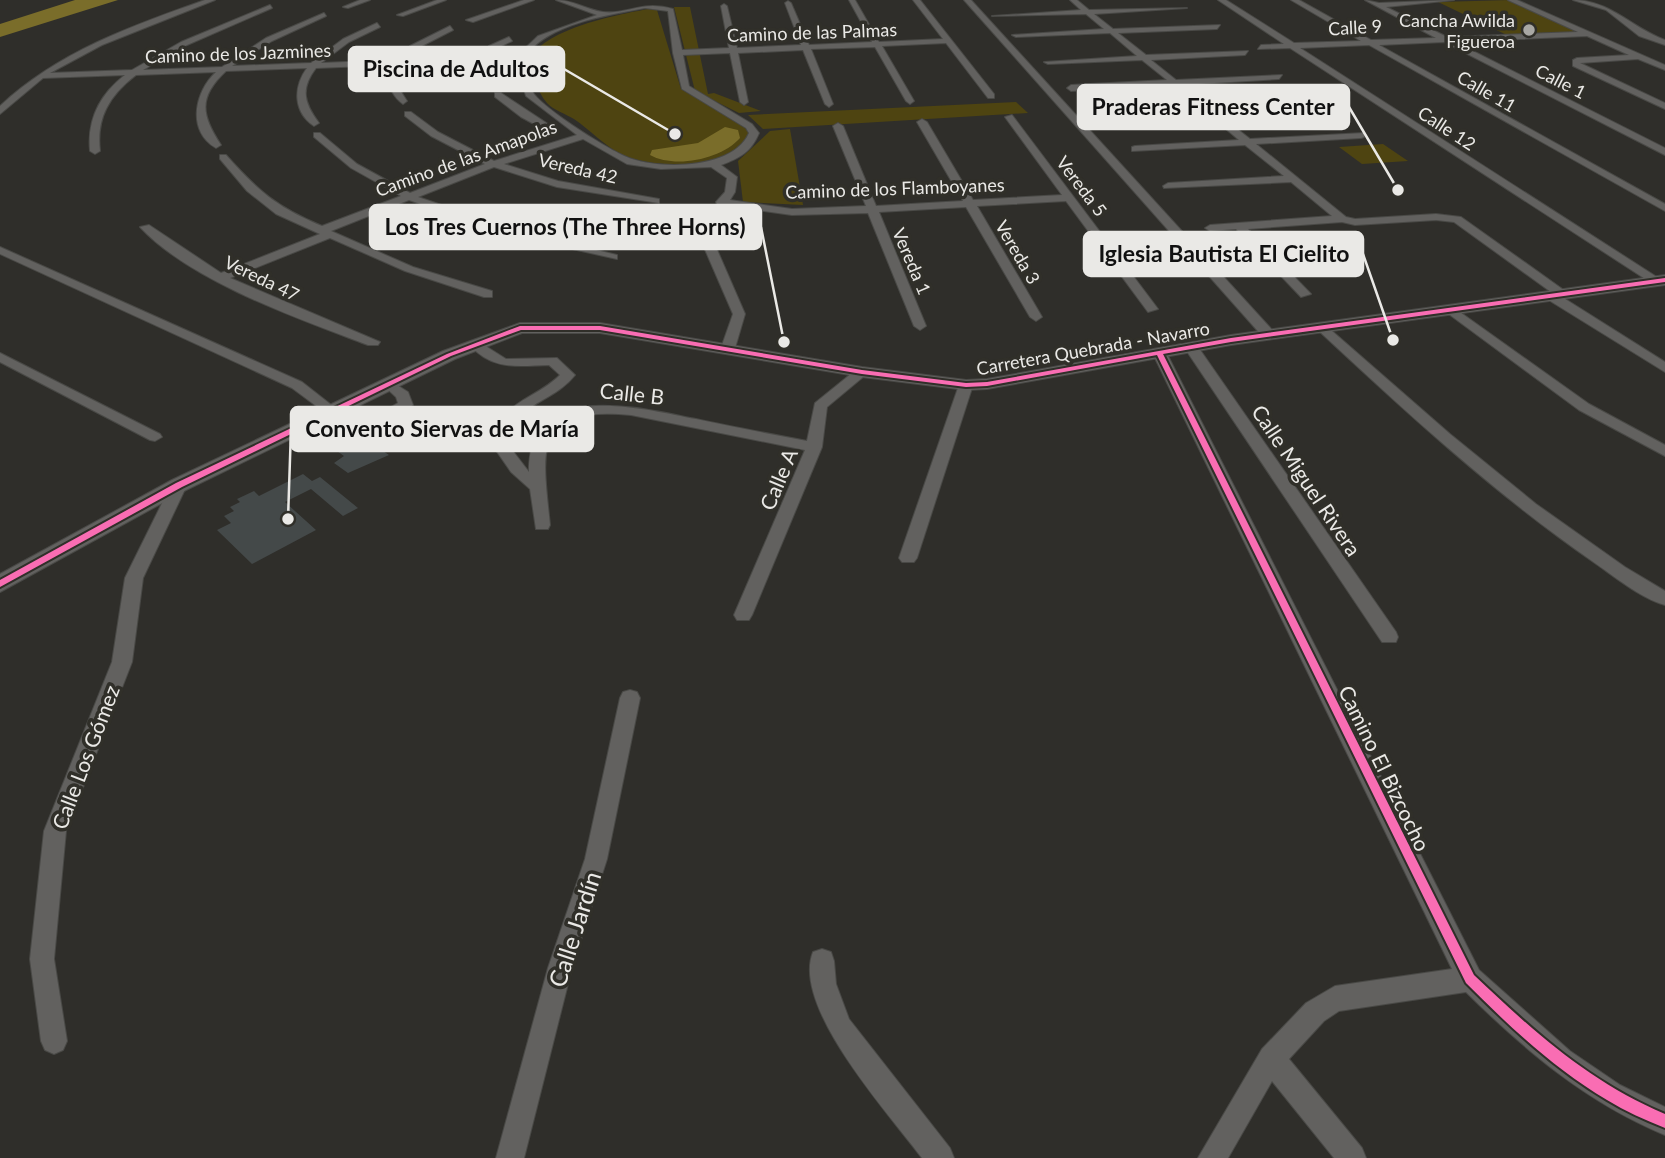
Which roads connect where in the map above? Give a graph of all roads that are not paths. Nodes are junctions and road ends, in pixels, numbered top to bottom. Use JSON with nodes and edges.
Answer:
{"nodes":[{"id":1,"x":212,"y":0,"type":"edge"},
{"id":2,"x":367,"y":0,"type":"edge"},
{"id":3,"x":443,"y":0,"type":"edge"},
{"id":4,"x":531,"y":0,"type":"edge"},
{"id":5,"x":559,"y":0,"type":"edge"},
{"id":6,"x":916,"y":0,"type":"edge"},
{"id":7,"x":967,"y":0,"type":"edge"},
{"id":8,"x":1073,"y":0,"type":"edge"},
{"id":9,"x":1221,"y":0,"type":"edge"},
{"id":10,"x":1294,"y":0,"type":"edge"},
{"id":11,"x":1368,"y":0,"type":"edge"},
{"id":12,"x":1440,"y":0,"type":"edge"},
{"id":13,"x":1451,"y":0,"type":"edge"},
{"id":14,"x":1511,"y":0,"type":"edge"},
{"id":15,"x":1576,"y":0,"type":"edge"},
{"id":16,"x":852,"y":1,"type":"edge"},
{"id":17,"x":628,"y":3,"type":"dead end"},
{"id":18,"x":660,"y":3,"type":"edge"},
{"id":19,"x":788,"y":3,"type":"dead end"},
{"id":20,"x":1377,"y":5,"type":"junction"},
{"id":21,"x":346,"y":6,"type":"dead end"},
{"id":22,"x":724,"y":6,"type":"dead end"},
{"id":23,"x":270,"y":7,"type":"dead end"},
{"id":24,"x":1184,"y":8,"type":"dead end"},
{"id":25,"x":588,"y":9,"type":"junction"},
{"id":26,"x":1088,"y":12,"type":"junction"},
{"id":27,"x":570,"y":14,"type":"dead end"},
{"id":28,"x":324,"y":15,"type":"dead end"},
{"id":29,"x":401,"y":15,"type":"dead end"},
{"id":30,"x":606,"y":15,"type":"junction"},
{"id":31,"x":996,"y":16,"type":"dead end"},
{"id":32,"x":470,"y":20,"type":"dead end"},
{"id":33,"x":377,"y":25,"type":"dead end"},
{"id":34,"x":1217,"y":27,"type":"dead end"},
{"id":35,"x":450,"y":28,"type":"dead end"},
{"id":36,"x":1113,"y":31,"type":"junction"},
{"id":37,"x":1588,"y":34,"type":"junction"},
{"id":38,"x":1016,"y":35,"type":"dead end"},
{"id":39,"x":509,"y":39,"type":"dead end"},
{"id":40,"x":1443,"y":39,"type":"junction"},
{"id":41,"x":948,"y":41,"type":"junction"},
{"id":42,"x":1369,"y":43,"type":"junction"},
{"id":43,"x":1665,"y":43,"type":"edge"},
{"id":44,"x":878,"y":45,"type":"junction"},
{"id":45,"x":1292,"y":46,"type":"junction"},
{"id":46,"x":1261,"y":47,"type":"dead end"},
{"id":47,"x":806,"y":48,"type":"junction"},
{"id":48,"x":733,"y":51,"type":"junction"},
{"id":49,"x":677,"y":53,"type":"junction"},
{"id":50,"x":1245,"y":54,"type":"dead end"},
{"id":51,"x":1641,"y":57,"type":"junction"},
{"id":52,"x":519,"y":58,"type":"junction"},
{"id":53,"x":1147,"y":58,"type":"junction"},
{"id":54,"x":479,"y":60,"type":"junction"},
{"id":55,"x":1048,"y":62,"type":"dead end"},
{"id":56,"x":397,"y":63,"type":"junction"},
{"id":57,"x":311,"y":66,"type":"junction"},
{"id":58,"x":1665,"y":68,"type":"edge"},
{"id":59,"x":226,"y":69,"type":"junction"},
{"id":60,"x":135,"y":73,"type":"junction"},
{"id":61,"x":43,"y":76,"type":"junction"},
{"id":62,"x":1279,"y":78,"type":"dead end"},
{"id":63,"x":490,"y":82,"type":"dead end"},
{"id":64,"x":1177,"y":82,"type":"junction"},
{"id":65,"x":1070,"y":88,"type":"dead end"},
{"id":66,"x":499,"y":96,"type":"dead end"},
{"id":67,"x":991,"y":96,"type":"dead end"},
{"id":68,"x":403,"y":101,"type":"dead end"},
{"id":69,"x":910,"y":101,"type":"dead end"},
{"id":70,"x":744,"y":102,"type":"dead end"},
{"id":71,"x":829,"y":104,"type":"dead end"},
{"id":72,"x":1318,"y":104,"type":"dead end"},
{"id":73,"x":1665,"y":106,"type":"edge"},
{"id":74,"x":544,"y":110,"type":"junction"},
{"id":75,"x":1210,"y":110,"type":"junction"},
{"id":76,"x":0,"y":111,"type":"edge"},
{"id":77,"x":408,"y":114,"type":"dead end"},
{"id":78,"x":524,"y":116,"type":"junction"},
{"id":79,"x":1009,"y":117,"type":"dead end"},
{"id":80,"x":1103,"y":117,"type":"dead end"},
{"id":81,"x":922,"y":122,"type":"dead end"},
{"id":82,"x":314,"y":123,"type":"dead end"},
{"id":83,"x":838,"y":126,"type":"dead end"},
{"id":84,"x":552,"y":130,"type":"dead end"},
{"id":85,"x":317,"y":135,"type":"dead end"},
{"id":86,"x":585,"y":135,"type":"junction"},
{"id":87,"x":1361,"y":135,"type":"dead end"},
{"id":88,"x":1249,"y":142,"type":"junction"},
{"id":89,"x":216,"y":145,"type":"dead end"},
{"id":90,"x":1135,"y":149,"type":"dead end"},
{"id":91,"x":95,"y":151,"type":"dead end"},
{"id":92,"x":1665,"y":152,"type":"edge"},
{"id":93,"x":223,"y":157,"type":"dead end"},
{"id":94,"x":712,"y":163,"type":"junction"},
{"id":95,"x":494,"y":164,"type":"junction"},
{"id":96,"x":1293,"y":178,"type":"junction"},
{"id":97,"x":1168,"y":186,"type":"dead end"},
{"id":98,"x":411,"y":196,"type":"junction"},
{"id":99,"x":1070,"y":198,"type":"junction"},
{"id":100,"x":655,"y":201,"type":"dead end"},
{"id":101,"x":721,"y":202,"type":"junction"},
{"id":102,"x":971,"y":204,"type":"junction"},
{"id":103,"x":1665,"y":208,"type":"edge"},
{"id":104,"x":871,"y":209,"type":"junction"},
{"id":105,"x":1342,"y":219,"type":"junction"},
{"id":106,"x":1239,"y":226,"type":"junction"},
{"id":107,"x":145,"y":227,"type":"dead end"},
{"id":108,"x":1210,"y":228,"type":"dead end"},
{"id":109,"x":324,"y":233,"type":"junction"},
{"id":110,"x":0,"y":250,"type":"edge"},
{"id":111,"x":613,"y":257,"type":"dead end"},
{"id":112,"x":220,"y":278,"type":"junction"},
{"id":113,"x":1661,"y":281,"type":"edge"},
{"id":114,"x":488,"y":294,"type":"dead end"},
{"id":115,"x":1305,"y":295,"type":"dead end"},
{"id":116,"x":1556,"y":295,"type":"junction"},
{"id":117,"x":1152,"y":309,"type":"dead end"},
{"id":118,"x":1450,"y":309,"type":"junction"},
{"id":119,"x":1035,"y":317,"type":"dead end"},
{"id":120,"x":920,"y":326,"type":"dead end"},
{"id":121,"x":1324,"y":328,"type":"junction"},
{"id":122,"x":1269,"y":335,"type":"junction"},
{"id":123,"x":373,"y":342,"type":"dead end"},
{"id":124,"x":475,"y":344,"type":"junction"},
{"id":125,"x":1191,"y":347,"type":"junction"},
{"id":126,"x":728,"y":348,"type":"junction"},
{"id":127,"x":1160,"y":354,"type":"junction"},
{"id":128,"x":0,"y":357,"type":"edge"},
{"id":129,"x":1665,"y":368,"type":"edge"},
{"id":130,"x":862,"y":372,"type":"junction"},
{"id":131,"x":389,"y":384,"type":"junction"},
{"id":132,"x":966,"y":385,"type":"junction"},
{"id":133,"x":332,"y":411,"type":"junction"},
{"id":134,"x":380,"y":419,"type":"dead end"},
{"id":135,"x":155,"y":437,"type":"dead end"},
{"id":136,"x":814,"y":447,"type":"junction"},
{"id":137,"x":1665,"y":451,"type":"edge"},
{"id":138,"x":179,"y":485,"type":"junction"},
{"id":139,"x":539,"y":488,"type":"junction"},
{"id":140,"x":542,"y":525,"type":"dead end"},
{"id":141,"x":908,"y":558,"type":"dead end"},
{"id":142,"x":0,"y":584,"type":"edge"},
{"id":143,"x":1665,"y":599,"type":"edge"},
{"id":144,"x":743,"y":615,"type":"dead end"},
{"id":145,"x":1389,"y":637,"type":"dead end"},
{"id":146,"x":630,"y":698,"type":"dead end"},
{"id":147,"x":822,"y":961,"type":"dead end"},
{"id":148,"x":1470,"y":979,"type":"junction"},
{"id":149,"x":54,"y":1041,"type":"dead end"},
{"id":150,"x":1271,"y":1058,"type":"junction"},
{"id":151,"x":1665,"y":1121,"type":"edge"},
{"id":152,"x":510,"y":1158,"type":"edge"},
{"id":153,"x":940,"y":1158,"type":"edge"},
{"id":154,"x":1212,"y":1158,"type":"edge"},
{"id":155,"x":1352,"y":1158,"type":"edge"}],
"edges":[{"from":1,"to":61,"type":"street"},
{"from":2,"to":21,"type":"street"},
{"from":3,"to":29,"type":"street"},
{"from":4,"to":32,"type":"street"},
{"from":5,"to":25,"type":"street"},
{"from":6,"to":41,"type":"street"},
{"from":7,"to":122,"type":"street"},
{"from":8,"to":26,"type":"street"},
{"from":9,"to":45,"type":"street","name":"Calle 12"},
{"from":10,"to":42,"type":"street","name":"Calle 11"},
{"from":11,"to":20,"type":"street","name":"Calle 1"},
{"from":12,"to":13,"type":"street"},
{"from":12,"to":20,"type":"street"},
{"from":14,"to":37,"type":"street"},
{"from":15,"to":43,"type":"street"},
{"from":16,"to":44,"type":"street"},
{"from":17,"to":25,"type":"street"},
{"from":18,"to":30,"type":"street"},
{"from":18,"to":49,"type":"street"},
{"from":19,"to":47,"type":"street"},
{"from":20,"to":40,"type":"street","name":"Calle 1"},
{"from":22,"to":48,"type":"street"},
{"from":23,"to":60,"type":"street"},
{"from":24,"to":26,"type":"street"},
{"from":25,"to":27,"type":"street"},
{"from":25,"to":30,"type":"street"},
{"from":26,"to":31,"type":"street"},
{"from":26,"to":36,"type":"street"},
{"from":28,"to":59,"type":"street"},
{"from":30,"to":52,"type":"street"},
{"from":33,"to":57,"type":"street"},
{"from":34,"to":36,"type":"street"},
{"from":35,"to":56,"type":"street"},
{"from":36,"to":38,"type":"street"},
{"from":36,"to":53,"type":"street"},
{"from":37,"to":40,"type":"street","name":"Calle 9"},
{"from":37,"to":51,"type":"street"},
{"from":39,"to":54,"type":"street"},
{"from":40,"to":42,"type":"street","name":"Calle 9"},
{"from":40,"to":92,"type":"street","name":"Calle 1"},
{"from":41,"to":44,"type":"street","name":"Camino de las Palmas"},
{"from":41,"to":67,"type":"street"},
{"from":42,"to":45,"type":"street","name":"Calle 9"},
{"from":42,"to":103,"type":"street","name":"Calle 11"},
{"from":44,"to":47,"type":"street","name":"Camino de las Palmas"},
{"from":44,"to":69,"type":"street"},
{"from":45,"to":46,"type":"street","name":"Calle 9"},
{"from":45,"to":113,"type":"street","name":"Calle 12"},
{"from":47,"to":48,"type":"street","name":"Camino de las Palmas"},
{"from":47,"to":71,"type":"street"},
{"from":48,"to":49,"type":"street","name":"Camino de las Palmas"},
{"from":48,"to":70,"type":"street"},
{"from":49,"to":94,"type":"street"},
{"from":50,"to":53,"type":"street"},
{"from":51,"to":58,"type":"street"},
{"from":51,"to":73,"type":"street"},
{"from":52,"to":54,"type":"street","name":"Camino de los Jazmines"},
{"from":52,"to":74,"type":"street"},
{"from":53,"to":55,"type":"street"},
{"from":53,"to":64,"type":"street"},
{"from":54,"to":56,"type":"street","name":"Camino de los Jazmines"},
{"from":54,"to":63,"type":"street"},
{"from":56,"to":57,"type":"street","name":"Camino de los Jazmines"},
{"from":56,"to":68,"type":"street"},
{"from":57,"to":59,"type":"street","name":"Camino de los Jazmines"},
{"from":57,"to":82,"type":"street"},
{"from":59,"to":60,"type":"street","name":"Camino de los Jazmines"},
{"from":59,"to":89,"type":"street"},
{"from":60,"to":61,"type":"street","name":"Camino de los Jazmines"},
{"from":60,"to":91,"type":"street"},
{"from":61,"to":76,"type":"street"},
{"from":62,"to":64,"type":"street"},
{"from":64,"to":65,"type":"street"},
{"from":64,"to":75,"type":"street"},
{"from":66,"to":78,"type":"street"},
{"from":72,"to":75,"type":"street"},
{"from":74,"to":78,"type":"street"},
{"from":74,"to":86,"type":"street"},
{"from":75,"to":80,"type":"street"},
{"from":75,"to":88,"type":"street"},
{"from":77,"to":95,"type":"street","name":"Vereda 42"},
{"from":78,"to":84,"type":"street"},
{"from":79,"to":99,"type":"street","name":"Vereda 5"},
{"from":81,"to":102,"type":"street","name":"Vereda 3"},
{"from":83,"to":104,"type":"street","name":"Vereda 1"},
{"from":85,"to":98,"type":"street"},
{"from":86,"to":94,"type":"street"},
{"from":86,"to":95,"type":"street","name":"Camino de las Amapolas"},
{"from":87,"to":88,"type":"street"},
{"from":88,"to":90,"type":"street"},
{"from":88,"to":96,"type":"street"},
{"from":93,"to":109,"type":"street"},
{"from":94,"to":101,"type":"street"},
{"from":95,"to":98,"type":"street","name":"Camino de las Amapolas"},
{"from":95,"to":100,"type":"street","name":"Vereda 42"},
{"from":96,"to":97,"type":"street"},
{"from":96,"to":105,"type":"street"},
{"from":98,"to":109,"type":"street","name":"Camino de las Amapolas"},
{"from":98,"to":111,"type":"street"},
{"from":99,"to":102,"type":"street","name":"Camino de los Flamboyanes"},
{"from":99,"to":117,"type":"street","name":"Vereda 5"},
{"from":101,"to":104,"type":"street","name":"Camino de los Flamboyanes"},
{"from":101,"to":126,"type":"street"},
{"from":102,"to":104,"type":"street","name":"Camino de los Flamboyanes"},
{"from":102,"to":119,"type":"street","name":"Vereda 3"},
{"from":104,"to":120,"type":"street","name":"Vereda 1"},
{"from":105,"to":106,"type":"street"},
{"from":105,"to":116,"type":"street"},
{"from":106,"to":108,"type":"street"},
{"from":106,"to":115,"type":"street"},
{"from":107,"to":112,"type":"street","name":"Vereda 47"},
{"from":109,"to":112,"type":"street","name":"Camino de las Amapolas"},
{"from":109,"to":114,"type":"street"},
{"from":110,"to":133,"type":"street"},
{"from":112,"to":123,"type":"street","name":"Vereda 47"},
{"from":113,"to":116,"type":"street","name":"Carretera Quebrada - Navarro"},
{"from":116,"to":118,"type":"street","name":"Carretera Quebrada - Navarro"},
{"from":116,"to":129,"type":"street"},
{"from":118,"to":121,"type":"street","name":"Carretera Quebrada - Navarro"},
{"from":118,"to":137,"type":"street"},
{"from":121,"to":122,"type":"street","name":"Carretera Quebrada - Navarro"},
{"from":121,"to":143,"type":"street"},
{"from":122,"to":125,"type":"street","name":"Carretera Quebrada - Navarro"},
{"from":124,"to":126,"type":"street","name":"Carretera Quebrada - Navarro"},
{"from":124,"to":131,"type":"street","name":"Carretera Quebrada - Navarro"},
{"from":124,"to":139,"type":"street"},
{"from":125,"to":127,"type":"street","name":"Carretera Quebrada - Navarro"},
{"from":125,"to":145,"type":"street","name":"Calle Miguel Rivera"},
{"from":126,"to":130,"type":"street","name":"Carretera Quebrada - Navarro"},
{"from":127,"to":132,"type":"street","name":"Carretera Quebrada - Navarro"},
{"from":127,"to":148,"type":"street","name":"Camino El Bizcocho"},
{"from":128,"to":135,"type":"street"},
{"from":130,"to":132,"type":"street","name":"Carretera Quebrada - Navarro"},
{"from":130,"to":136,"type":"street","name":"Calle A"},
{"from":131,"to":133,"type":"street","name":"Carretera Quebrada - Navarro"},
{"from":131,"to":134,"type":"street"},
{"from":132,"to":141,"type":"street"},
{"from":133,"to":138,"type":"street","name":"Carretera Quebrada - Navarro"},
{"from":136,"to":139,"type":"street","name":"Calle B"},
{"from":136,"to":144,"type":"street","name":"Calle A"},
{"from":138,"to":142,"type":"street","name":"Carretera Quebrada - Navarro"},
{"from":138,"to":149,"type":"street","name":"Calle Los Gómez"},
{"from":139,"to":140,"type":"street","name":"Calle B"},
{"from":146,"to":152,"type":"street","name":"Calle Jardín"},
{"from":147,"to":153,"type":"street"},
{"from":148,"to":150,"type":"street"},
{"from":148,"to":151,"type":"street","name":"Camino El Bizcocho"},
{"from":150,"to":154,"type":"street"},
{"from":150,"to":155,"type":"street"}]}
